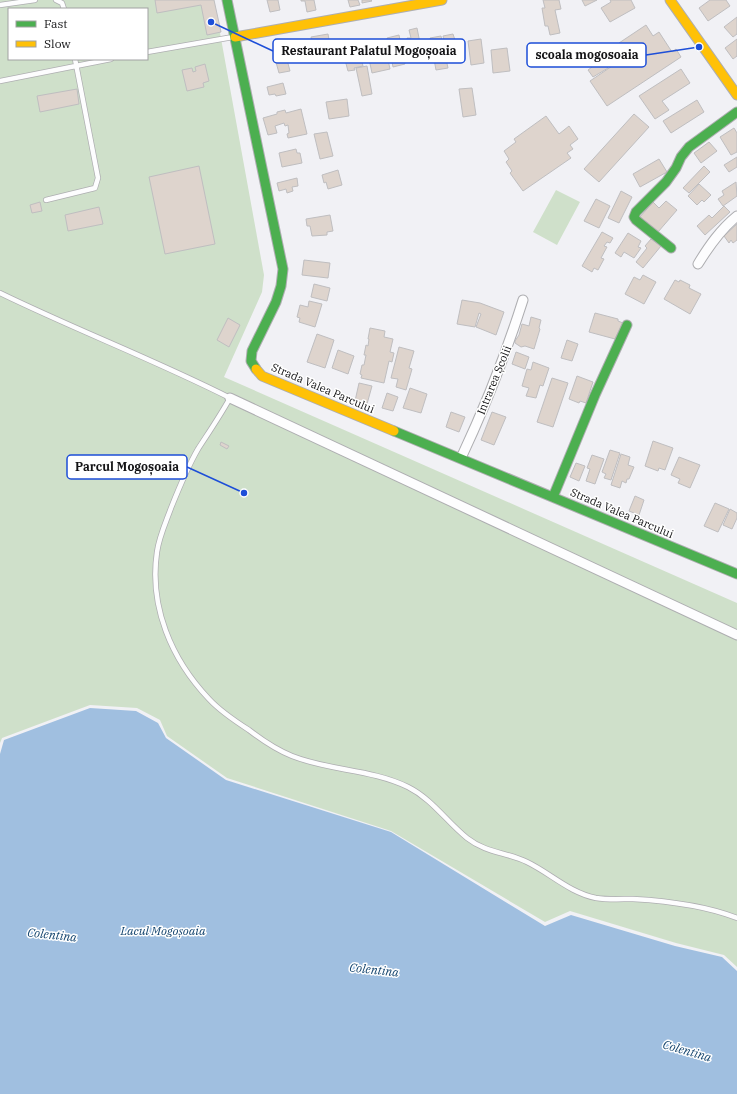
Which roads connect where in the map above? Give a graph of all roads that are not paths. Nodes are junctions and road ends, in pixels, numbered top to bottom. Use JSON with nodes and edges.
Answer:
{"nodes":[{"id":1,"x":35,"y":0,"type":"edge"},
{"id":2,"x":56,"y":0,"type":"edge"},
{"id":3,"x":227,"y":0,"type":"edge"},
{"id":4,"x":442,"y":0,"type":"edge"},
{"id":5,"x":670,"y":0,"type":"edge"},
{"id":6,"x":0,"y":5,"type":"edge"},
{"id":7,"x":64,"y":8,"type":"edge"},
{"id":8,"x":235,"y":37,"type":"junction"},
{"id":9,"x":148,"y":52,"type":"edge"},
{"id":10,"x":75,"y":60,"type":"edge"},
{"id":11,"x":104,"y":60,"type":"edge"},
{"id":12,"x":76,"y":65,"type":"junction"},
{"id":13,"x":0,"y":80,"type":"edge"},
{"id":14,"x":737,"y":95,"type":"edge"},
{"id":15,"x":737,"y":112,"type":"edge"},
{"id":16,"x":46,"y":200,"type":"dead end"},
{"id":17,"x":737,"y":216,"type":"edge"},
{"id":18,"x":671,"y":248,"type":"dead end"},
{"id":19,"x":698,"y":264,"type":"dead end"},
{"id":20,"x":0,"y":293,"type":"edge"},
{"id":21,"x":523,"y":300,"type":"dead end"},
{"id":22,"x":627,"y":325,"type":"dead end"},
{"id":23,"x":230,"y":398,"type":"junction"},
{"id":24,"x":461,"y":458,"type":"junction"},
{"id":25,"x":554,"y":497,"type":"junction"},
{"id":26,"x":737,"y":574,"type":"edge"},
{"id":27,"x":737,"y":635,"type":"edge"},
{"id":28,"x":737,"y":918,"type":"edge"}],
"edges":[{"from":1,"to":6,"type":"lane"},
{"from":2,"to":7,"type":"lane"},
{"from":3,"to":8,"type":"street","name":"Strada Valea Parcului"},
{"from":4,"to":8,"type":"street"},
{"from":5,"to":14,"type":"street"},
{"from":8,"to":9,"type":"lane"},
{"from":8,"to":24,"type":"street","name":"Strada Valea Parcului"},
{"from":10,"to":12,"type":"lane"},
{"from":11,"to":12,"type":"lane"},
{"from":12,"to":13,"type":"lane"},
{"from":12,"to":16,"type":"lane"},
{"from":15,"to":18,"type":"street"},
{"from":17,"to":19,"type":"street"},
{"from":20,"to":23,"type":"lane"},
{"from":21,"to":24,"type":"street","name":"Intrarea Școlii"},
{"from":22,"to":25,"type":"street"},
{"from":23,"to":27,"type":"street"},
{"from":23,"to":28,"type":"lane"},
{"from":24,"to":25,"type":"street","name":"Strada Valea Parcului"},
{"from":25,"to":26,"type":"street","name":"Strada Valea Parcului"}]}
